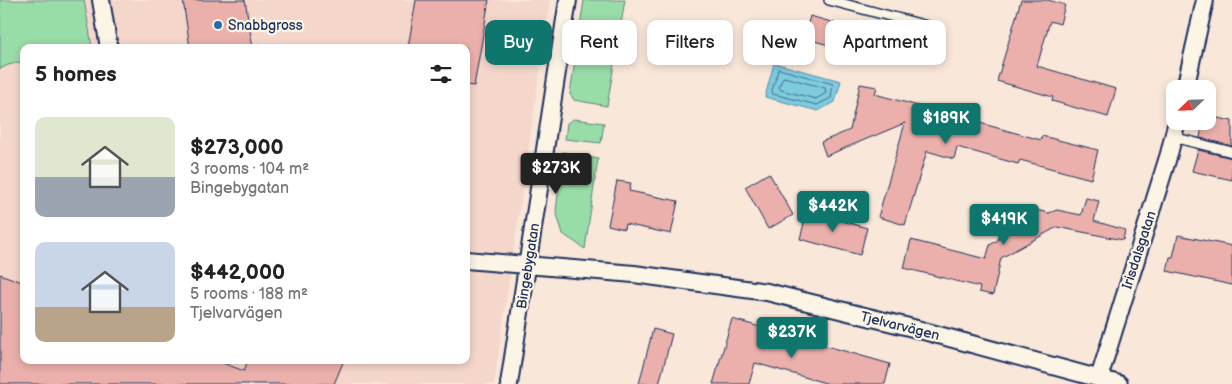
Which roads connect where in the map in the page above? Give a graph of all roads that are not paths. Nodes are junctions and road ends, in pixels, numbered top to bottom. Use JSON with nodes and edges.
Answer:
{"nodes":[{"id":1,"x":101,"y":0,"type":"edge"},
{"id":2,"x":568,"y":0,"type":"edge"},
{"id":3,"x":829,"y":0,"type":"edge"},
{"id":4,"x":1205,"y":0,"type":"edge"},
{"id":5,"x":905,"y":20,"type":"edge"},
{"id":6,"x":108,"y":44,"type":"edge"},
{"id":7,"x":1187,"y":80,"type":"edge"},
{"id":8,"x":1175,"y":130,"type":"edge"},
{"id":9,"x":1173,"y":138,"type":"junction"},
{"id":10,"x":1232,"y":152,"type":"edge"},
{"id":11,"x":470,"y":260,"type":"edge"},
{"id":12,"x":529,"y":266,"type":"junction"},
{"id":13,"x":1099,"y":378,"type":"junction"},
{"id":14,"x":509,"y":384,"type":"edge"},
{"id":15,"x":1119,"y":384,"type":"edge"}],
"edges":[{"from":1,"to":6,"type":"street"},
{"from":2,"to":12,"type":"street","name":"Bingebygatan"},
{"from":3,"to":5,"type":"lane"},
{"from":4,"to":7,"type":"street"},
{"from":8,"to":9,"type":"street","name":"Irisdalsgatan"},
{"from":9,"to":10,"type":"lane"},
{"from":9,"to":13,"type":"street","name":"Irisdalsgatan"},
{"from":11,"to":12,"type":"street","name":"Tjelvarvägen"},
{"from":12,"to":13,"type":"street","name":"Tjelvarvägen"},
{"from":12,"to":14,"type":"street","name":"Bingebygatan"},
{"from":13,"to":15,"type":"street","name":"Tjelvarvägen"}]}
